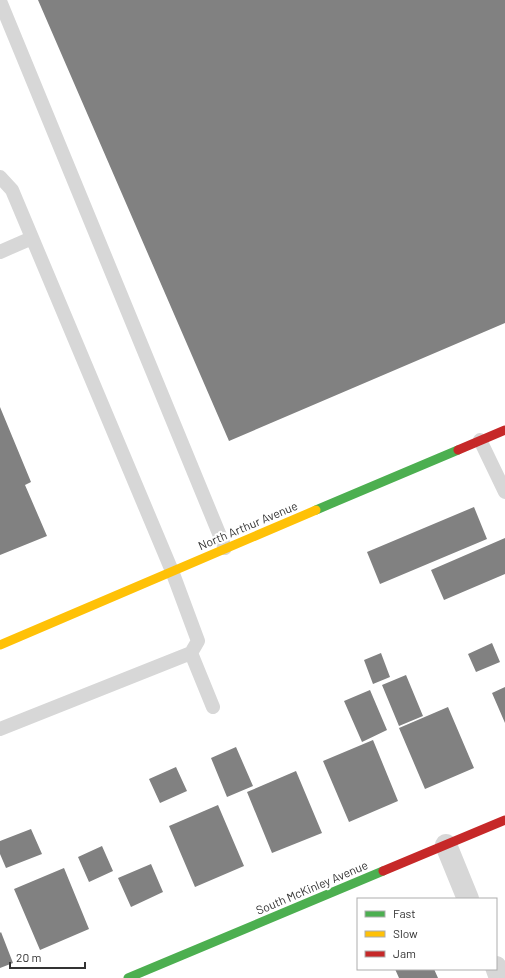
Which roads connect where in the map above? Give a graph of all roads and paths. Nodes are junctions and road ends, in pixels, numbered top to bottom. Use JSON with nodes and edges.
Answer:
{"nodes":[{"id":1,"x":0,"y":1,"type":"edge"},
{"id":2,"x":0,"y":177,"type":"edge"},
{"id":3,"x":32,"y":238,"type":"junction"},
{"id":4,"x":0,"y":252,"type":"edge"},
{"id":5,"x":505,"y":430,"type":"edge"},
{"id":6,"x":480,"y":440,"type":"junction"},
{"id":7,"x":505,"y":492,"type":"edge"},
{"id":8,"x":225,"y":548,"type":"junction"},
{"id":9,"x":172,"y":571,"type":"junction"},
{"id":10,"x":0,"y":645,"type":"edge"},
{"id":11,"x":190,"y":653,"type":"junction"},
{"id":12,"x":213,"y":707,"type":"dead end"},
{"id":13,"x":0,"y":729,"type":"edge"},
{"id":14,"x":505,"y":820,"type":"edge"},
{"id":15,"x":446,"y":845,"type":"junction"},
{"id":16,"x":468,"y":898,"type":"edge"},
{"id":17,"x":128,"y":978,"type":"edge"}],
"edges":[{"from":1,"to":8,"type":"lane"},
{"from":2,"to":3,"type":"lane"},
{"from":3,"to":4,"type":"lane"},
{"from":3,"to":9,"type":"lane"},
{"from":5,"to":6,"type":"street","name":"North Arthur Avenue"},
{"from":6,"to":7,"type":"lane"},
{"from":6,"to":8,"type":"street","name":"North Arthur Avenue"},
{"from":8,"to":9,"type":"street","name":"North Arthur Avenue"},
{"from":9,"to":10,"type":"street","name":"North Arthur Avenue"},
{"from":9,"to":11,"type":"lane"},
{"from":11,"to":12,"type":"lane"},
{"from":11,"to":13,"type":"lane"},
{"from":14,"to":15,"type":"street","name":"South McKinley Avenue"},
{"from":15,"to":16,"type":"street"},
{"from":15,"to":17,"type":"street","name":"South McKinley Avenue"}]}
